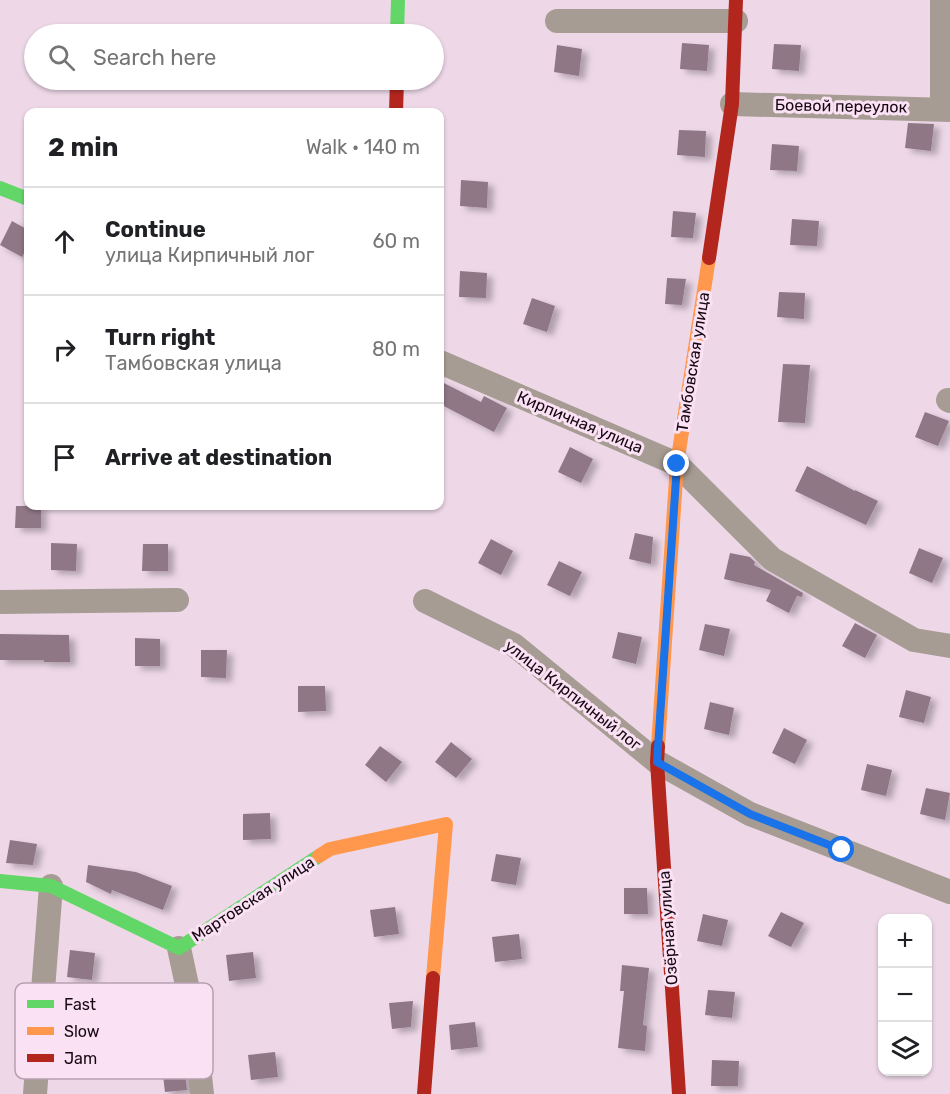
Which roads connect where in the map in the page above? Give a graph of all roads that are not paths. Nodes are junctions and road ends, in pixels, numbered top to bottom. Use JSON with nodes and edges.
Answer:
{"nodes":[{"id":1,"x":398,"y":0,"type":"edge"},
{"id":2,"x":942,"y":0,"type":"edge"},
{"id":3,"x":736,"y":10,"type":"edge"},
{"id":4,"x":557,"y":21,"type":"dead end"},
{"id":5,"x":398,"y":24,"type":"edge"},
{"id":6,"x":397,"y":90,"type":"edge"},
{"id":7,"x":732,"y":104,"type":"junction"},
{"id":8,"x":396,"y":108,"type":"edge"},
{"id":9,"x":946,"y":109,"type":"edge"},
{"id":10,"x":0,"y":188,"type":"edge"},
{"id":11,"x":24,"y":198,"type":"edge"},
{"id":12,"x":444,"y":364,"type":"edge"},
{"id":13,"x":677,"y":464,"type":"junction"},
{"id":14,"x":177,"y":600,"type":"dead end"},
{"id":15,"x":425,"y":601,"type":"dead end"},
{"id":16,"x":0,"y":602,"type":"edge"},
{"id":17,"x":950,"y":646,"type":"edge"},
{"id":18,"x":657,"y":762,"type":"junction"},
{"id":19,"x":0,"y":881,"type":"edge"},
{"id":20,"x":51,"y":886,"type":"junction"},
{"id":21,"x":950,"y":892,"type":"edge"},
{"id":22,"x":179,"y":948,"type":"junction"},
{"id":23,"x":44,"y":983,"type":"edge"},
{"id":24,"x":187,"y":983,"type":"edge"},
{"id":25,"x":36,"y":1079,"type":"edge"},
{"id":26,"x":200,"y":1079,"type":"edge"},
{"id":27,"x":35,"y":1094,"type":"edge"},
{"id":28,"x":202,"y":1094,"type":"edge"},
{"id":29,"x":424,"y":1094,"type":"edge"},
{"id":30,"x":679,"y":1094,"type":"edge"}],
"edges":[{"from":1,"to":5,"type":"street"},
{"from":2,"to":9,"type":"street"},
{"from":3,"to":4,"type":"street"},
{"from":3,"to":7,"type":"street","name":"Тамбовская улица"},
{"from":6,"to":8,"type":"street"},
{"from":7,"to":9,"type":"street","name":"Боевой переулок"},
{"from":7,"to":13,"type":"street","name":"Тамбовская улица"},
{"from":10,"to":11,"type":"street"},
{"from":12,"to":13,"type":"street","name":"Кирпичная улица"},
{"from":13,"to":17,"type":"street","name":"Кирпичная улица"},
{"from":13,"to":18,"type":"street","name":"Тамбовская улица"},
{"from":14,"to":16,"type":"street"},
{"from":15,"to":18,"type":"street","name":"улица Кирпичный лог"},
{"from":18,"to":21,"type":"street","name":"улица Кирпичный лог"},
{"from":18,"to":30,"type":"street","name":"Озёрная улица"},
{"from":19,"to":20,"type":"street","name":"Мартовская улица"},
{"from":20,"to":22,"type":"street","name":"Мартовская улица"},
{"from":20,"to":23,"type":"street"},
{"from":22,"to":24,"type":"street"},
{"from":22,"to":29,"type":"street","name":"Мартовская улица"},
{"from":25,"to":27,"type":"street"},
{"from":26,"to":28,"type":"street"}]}
